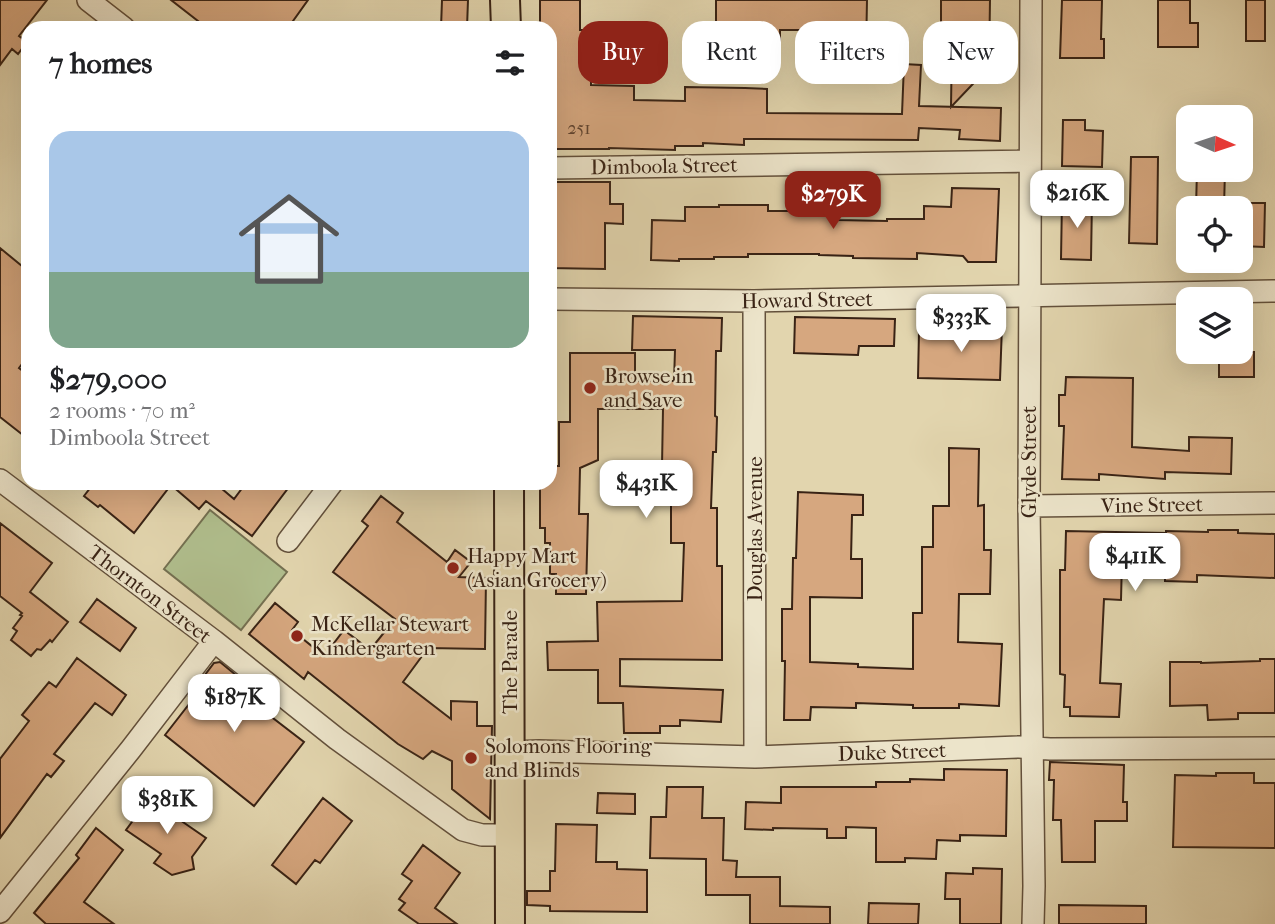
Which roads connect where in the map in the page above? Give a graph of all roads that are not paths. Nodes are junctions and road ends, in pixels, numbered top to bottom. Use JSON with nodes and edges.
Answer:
{"nodes":[{"id":1,"x":88,"y":0,"type":"edge"},
{"id":2,"x":505,"y":0,"type":"edge"},
{"id":3,"x":1031,"y":0,"type":"edge"},
{"id":4,"x":115,"y":21,"type":"edge"},
{"id":5,"x":506,"y":21,"type":"edge"},
{"id":6,"x":1030,"y":161,"type":"junction"},
{"id":7,"x":557,"y":168,"type":"edge"},
{"id":8,"x":1275,"y":291,"type":"edge"},
{"id":9,"x":1029,"y":297,"type":"junction"},
{"id":10,"x":557,"y":299,"type":"edge"},
{"id":11,"x":754,"y":301,"type":"junction"},
{"id":12,"x":0,"y":480,"type":"edge"},
{"id":13,"x":327,"y":490,"type":"edge"},
{"id":14,"x":509,"y":490,"type":"edge"},
{"id":15,"x":1275,"y":503,"type":"edge"},
{"id":16,"x":1029,"y":506,"type":"junction"},
{"id":17,"x":288,"y":541,"type":"dead end"},
{"id":18,"x":214,"y":642,"type":"junction"},
{"id":19,"x":1032,"y":748,"type":"junction"},
{"id":20,"x":1275,"y":748,"type":"edge"},
{"id":21,"x":510,"y":752,"type":"junction"},
{"id":22,"x":755,"y":757,"type":"junction"},
{"id":23,"x":510,"y":835,"type":"junction"},
{"id":24,"x":0,"y":912,"type":"edge"},
{"id":25,"x":510,"y":924,"type":"edge"},
{"id":26,"x":1033,"y":924,"type":"edge"}],
"edges":[{"from":1,"to":4,"type":"street"},
{"from":2,"to":5,"type":"main road"},
{"from":3,"to":6,"type":"street","name":"Glyde Street"},
{"from":6,"to":7,"type":"street","name":"Dimboola Street"},
{"from":6,"to":9,"type":"street","name":"Glyde Street"},
{"from":8,"to":9,"type":"street","name":"Howard Street"},
{"from":9,"to":11,"type":"street","name":"Howard Street"},
{"from":9,"to":16,"type":"street","name":"Glyde Street"},
{"from":10,"to":11,"type":"street","name":"Howard Street"},
{"from":11,"to":22,"type":"street","name":"Douglas Avenue"},
{"from":12,"to":18,"type":"street","name":"Thornton Street"},
{"from":13,"to":17,"type":"street"},
{"from":14,"to":21,"type":"main road","name":"The Parade"},
{"from":15,"to":16,"type":"street","name":"Vine Street"},
{"from":16,"to":19,"type":"street","name":"Glyde Street"},
{"from":18,"to":23,"type":"street","name":"Thornton Street"},
{"from":18,"to":24,"type":"street"},
{"from":19,"to":20,"type":"street","name":"Duke Street"},
{"from":19,"to":22,"type":"street","name":"Duke Street"},
{"from":19,"to":26,"type":"street","name":"Glyde Street"},
{"from":21,"to":22,"type":"street","name":"Duke Street"},
{"from":21,"to":23,"type":"main road","name":"The Parade"},
{"from":23,"to":25,"type":"main road","name":"The Parade"}]}
